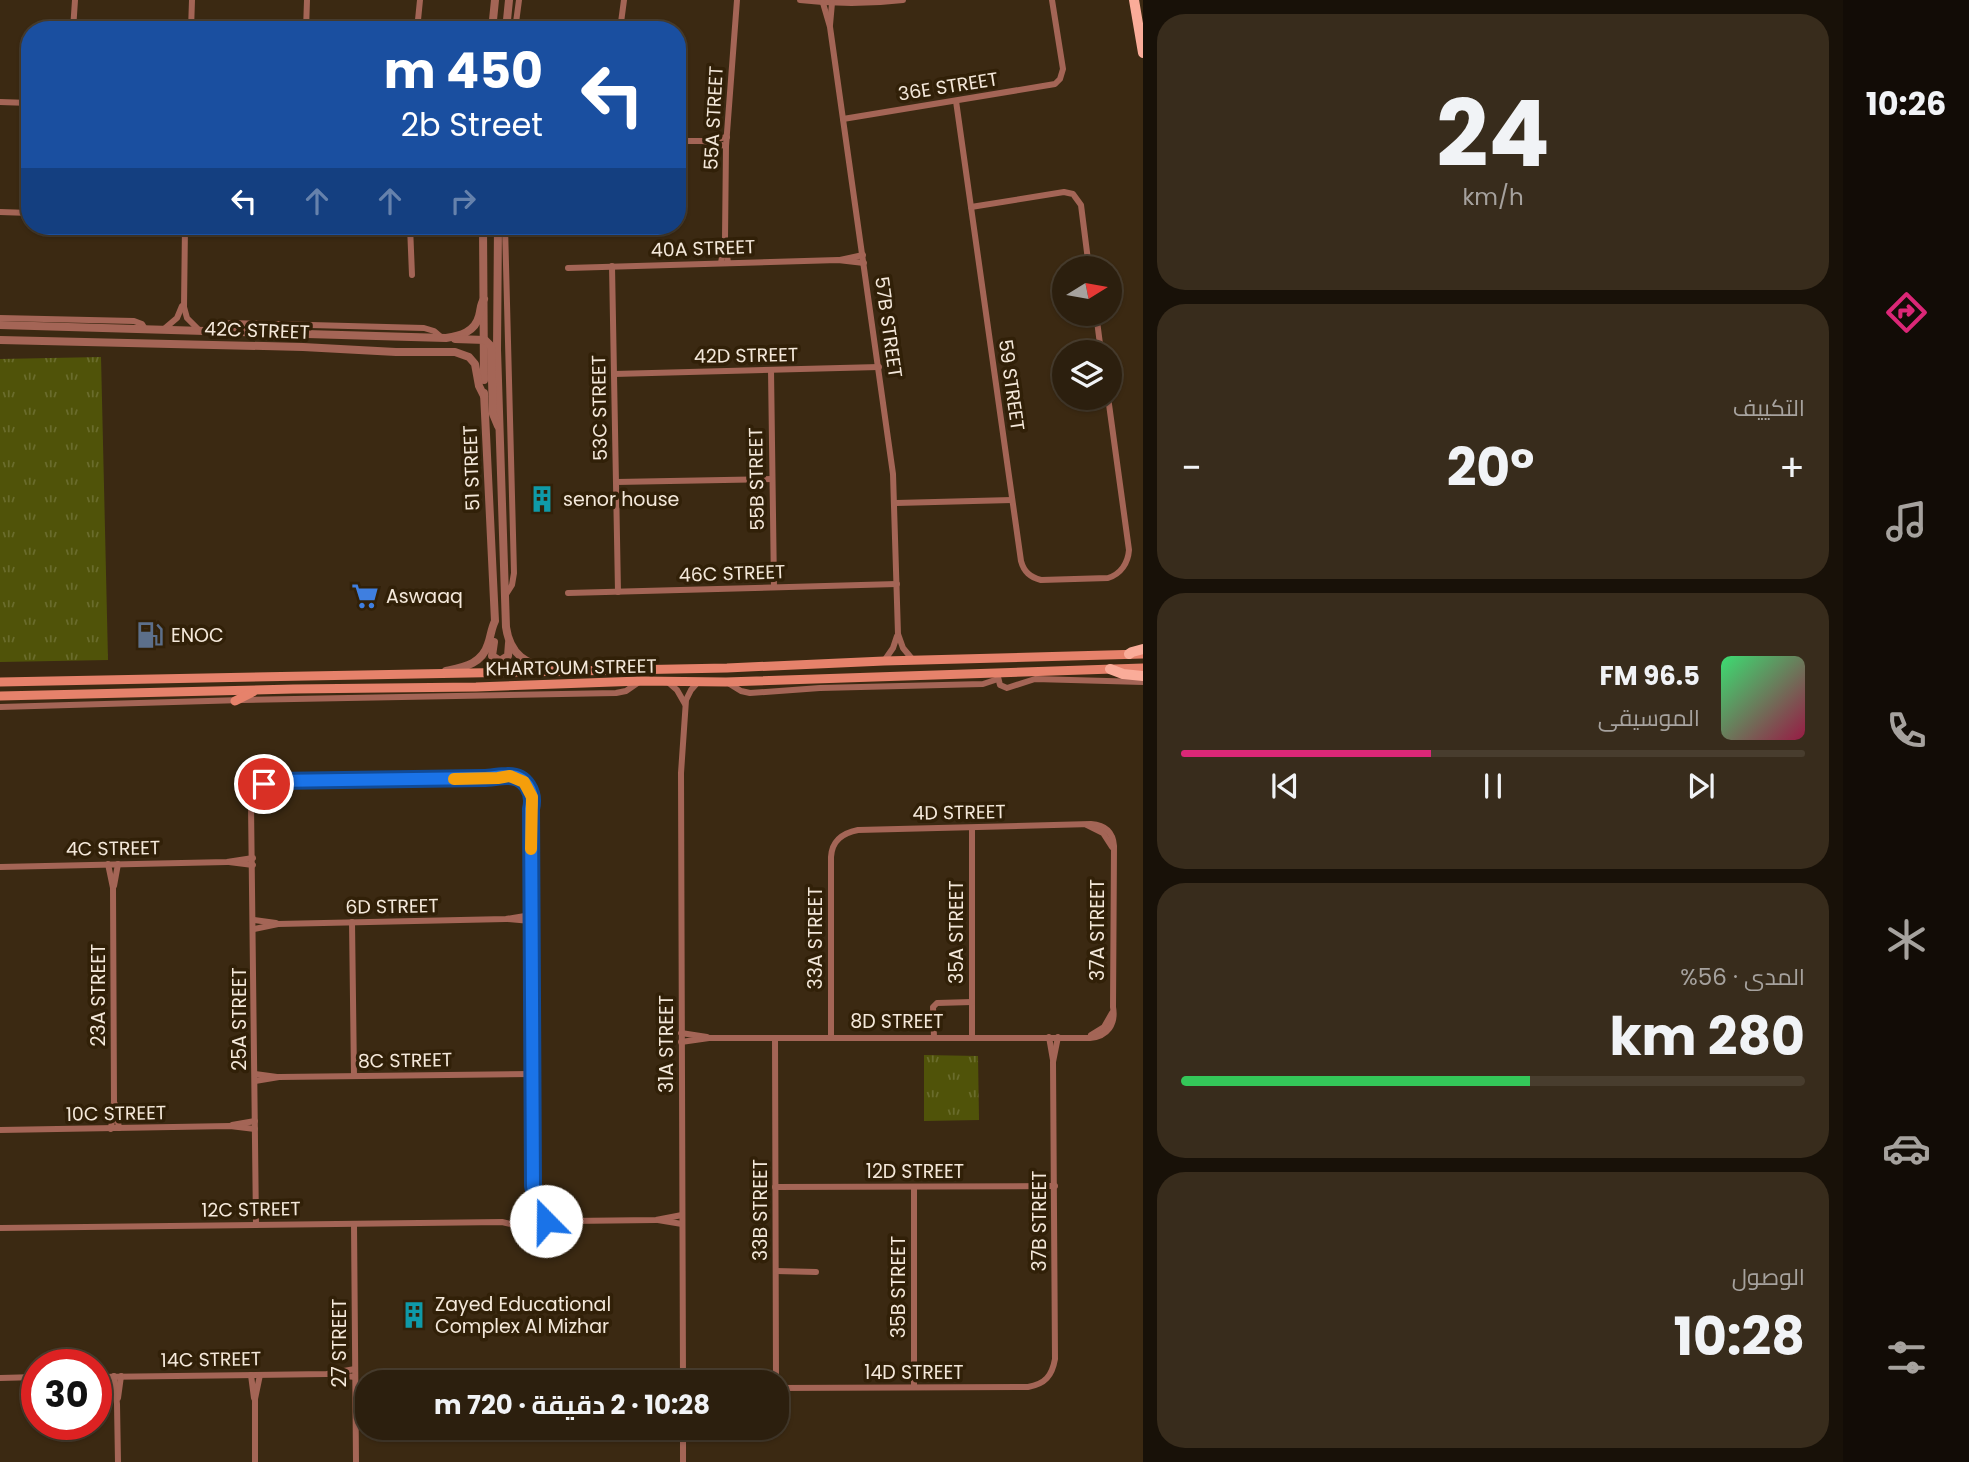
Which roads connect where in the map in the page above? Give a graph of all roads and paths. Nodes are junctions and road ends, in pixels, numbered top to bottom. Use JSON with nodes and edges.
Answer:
{"nodes":[{"id":1,"x":75,"y":0,"type":"edge"},
{"id":2,"x":192,"y":0,"type":"edge"},
{"id":3,"x":307,"y":0,"type":"edge"},
{"id":4,"x":420,"y":0,"type":"edge"},
{"id":5,"x":495,"y":0,"type":"edge"},
{"id":6,"x":509,"y":0,"type":"edge"},
{"id":7,"x":519,"y":0,"type":"edge"},
{"id":8,"x":624,"y":0,"type":"edge"},
{"id":9,"x":737,"y":0,"type":"edge"},
{"id":10,"x":800,"y":0,"type":"edge"},
{"id":11,"x":903,"y":0,"type":"edge"},
{"id":12,"x":1052,"y":0,"type":"edge"},
{"id":13,"x":1134,"y":0,"type":"edge"},
{"id":14,"x":823,"y":3,"type":"junction"},
{"id":15,"x":832,"y":3,"type":"junction"},
{"id":16,"x":74,"y":21,"type":"edge"},
{"id":17,"x":191,"y":21,"type":"edge"},
{"id":18,"x":306,"y":21,"type":"edge"},
{"id":19,"x":418,"y":21,"type":"edge"},
{"id":20,"x":493,"y":21,"type":"edge"},
{"id":21,"x":507,"y":21,"type":"edge"},
{"id":22,"x":517,"y":21,"type":"edge"},
{"id":23,"x":622,"y":21,"type":"edge"},
{"id":24,"x":830,"y":27,"type":"junction"},
{"id":25,"x":1143,"y":53,"type":"edge"},
{"id":26,"x":956,"y":101,"type":"junction"},
{"id":27,"x":0,"y":102,"type":"edge"},
{"id":28,"x":21,"y":103,"type":"edge"},
{"id":29,"x":843,"y":119,"type":"junction"},
{"id":30,"x":727,"y":137,"type":"junction"},
{"id":31,"x":686,"y":141,"type":"edge"},
{"id":32,"x":703,"y":141,"type":"junction"},
{"id":33,"x":726,"y":146,"type":"junction"},
{"id":34,"x":971,"y":207,"type":"junction"},
{"id":35,"x":0,"y":212,"type":"edge"},
{"id":36,"x":21,"y":213,"type":"edge"},
{"id":37,"x":185,"y":235,"type":"edge"},
{"id":38,"x":410,"y":235,"type":"edge"},
{"id":39,"x":483,"y":235,"type":"edge"},
{"id":40,"x":498,"y":235,"type":"edge"},
{"id":41,"x":505,"y":235,"type":"edge"},
{"id":42,"x":863,"y":255,"type":"junction"},
{"id":43,"x":1087,"y":256,"type":"edge"},
{"id":44,"x":838,"y":260,"type":"junction"},
{"id":45,"x":725,"y":263,"type":"junction"},
{"id":46,"x":864,"y":263,"type":"junction"},
{"id":47,"x":612,"y":266,"type":"junction"},
{"id":48,"x":568,"y":268,"type":"dead end"},
{"id":49,"x":412,"y":275,"type":"dead end"},
{"id":50,"x":484,"y":299,"type":"junction"},
{"id":51,"x":183,"y":301,"type":"junction"},
{"id":52,"x":0,"y":318,"type":"edge"},
{"id":53,"x":0,"y":326,"type":"edge"},
{"id":54,"x":145,"y":329,"type":"junction"},
{"id":55,"x":164,"y":330,"type":"junction"},
{"id":56,"x":199,"y":330,"type":"junction"},
{"id":57,"x":214,"y":331,"type":"junction"},
{"id":58,"x":415,"y":336,"type":"junction"},
{"id":59,"x":443,"y":338,"type":"junction"},
{"id":60,"x":0,"y":340,"type":"edge"},
{"id":61,"x":483,"y":340,"type":"junction"},
{"id":62,"x":396,"y":352,"type":"junction"},
{"id":63,"x":879,"y":367,"type":"junction"},
{"id":64,"x":771,"y":370,"type":"junction"},
{"id":65,"x":614,"y":374,"type":"junction"},
{"id":66,"x":484,"y":396,"type":"junction"},
{"id":67,"x":1110,"y":410,"type":"edge"},
{"id":68,"x":500,"y":429,"type":"junction"},
{"id":69,"x":772,"y":479,"type":"junction"},
{"id":70,"x":615,"y":482,"type":"junction"},
{"id":71,"x":1012,"y":500,"type":"junction"},
{"id":72,"x":895,"y":503,"type":"junction"},
{"id":73,"x":897,"y":584,"type":"junction"},
{"id":74,"x":774,"y":587,"type":"junction"},
{"id":75,"x":618,"y":592,"type":"junction"},
{"id":76,"x":568,"y":593,"type":"dead end"},
{"id":77,"x":505,"y":598,"type":"junction"},
{"id":78,"x":495,"y":621,"type":"junction"},
{"id":79,"x":898,"y":634,"type":"junction"},
{"id":80,"x":509,"y":641,"type":"junction"},
{"id":81,"x":1143,"y":652,"type":"edge"},
{"id":82,"x":1129,"y":654,"type":"joint"},
{"id":83,"x":884,"y":660,"type":"junction"},
{"id":84,"x":913,"y":660,"type":"junction"},
{"id":85,"x":670,"y":668,"type":"junction"},
{"id":86,"x":1143,"y":668,"type":"edge"},
{"id":87,"x":1110,"y":669,"type":"junction"},
{"id":88,"x":561,"y":672,"type":"junction"},
{"id":89,"x":437,"y":673,"type":"junction"},
{"id":90,"x":999,"y":675,"type":"junction"},
{"id":91,"x":293,"y":676,"type":"junction"},
{"id":92,"x":1143,"y":676,"type":"edge"},
{"id":93,"x":641,"y":681,"type":"junction"},
{"id":94,"x":0,"y":682,"type":"edge"},
{"id":95,"x":590,"y":682,"type":"junction"},
{"id":96,"x":668,"y":682,"type":"junction"},
{"id":97,"x":698,"y":682,"type":"junction"},
{"id":98,"x":726,"y":682,"type":"junction"},
{"id":99,"x":1143,"y":682,"type":"edge"},
{"id":100,"x":983,"y":684,"type":"junction"},
{"id":101,"x":1004,"y":688,"type":"junction"},
{"id":102,"x":293,"y":689,"type":"junction"},
{"id":103,"x":258,"y":690,"type":"junction"},
{"id":104,"x":0,"y":696,"type":"edge"},
{"id":105,"x":235,"y":701,"type":"junction"},
{"id":106,"x":685,"y":706,"type":"junction"},
{"id":107,"x":0,"y":708,"type":"edge"},
{"id":108,"x":972,"y":828,"type":"junction"},
{"id":109,"x":1105,"y":831,"type":"joint"},
{"id":110,"x":836,"y":841,"type":"joint"},
{"id":111,"x":253,"y":862,"type":"junction"},
{"id":112,"x":108,"y":864,"type":"junction"},
{"id":113,"x":118,"y":864,"type":"junction"},
{"id":114,"x":0,"y":867,"type":"edge"},
{"id":115,"x":113,"y":888,"type":"junction"},
{"id":116,"x":531,"y":918,"type":"junction"},
{"id":117,"x":254,"y":920,"type":"junction"},
{"id":118,"x":352,"y":922,"type":"junction"},
{"id":119,"x":278,"y":924,"type":"junction"},
{"id":120,"x":254,"y":929,"type":"junction"},
{"id":121,"x":972,"y":1002,"type":"junction"},
{"id":122,"x":1107,"y":1028,"type":"joint"},
{"id":123,"x":681,"y":1033,"type":"junction"},
{"id":124,"x":831,"y":1037,"type":"junction"},
{"id":125,"x":934,"y":1037,"type":"junction"},
{"id":126,"x":972,"y":1037,"type":"junction"},
{"id":127,"x":1049,"y":1037,"type":"junction"},
{"id":128,"x":1058,"y":1037,"type":"junction"},
{"id":129,"x":709,"y":1038,"type":"junction"},
{"id":130,"x":775,"y":1038,"type":"junction"},
{"id":131,"x":681,"y":1042,"type":"junction"},
{"id":132,"x":1053,"y":1062,"type":"junction"},
{"id":133,"x":532,"y":1074,"type":"junction"},
{"id":134,"x":354,"y":1076,"type":"junction"},
{"id":135,"x":255,"y":1078,"type":"junction"},
{"id":136,"x":255,"y":1121,"type":"junction"},
{"id":137,"x":230,"y":1126,"type":"junction"},
{"id":138,"x":115,"y":1128,"type":"junction"},
{"id":139,"x":255,"y":1129,"type":"junction"},
{"id":140,"x":1,"y":1131,"type":"edge"},
{"id":141,"x":533,"y":1186,"type":"junction"},
{"id":142,"x":914,"y":1186,"type":"junction"},
{"id":143,"x":1055,"y":1186,"type":"junction"},
{"id":144,"x":775,"y":1187,"type":"junction"},
{"id":145,"x":542,"y":1212,"type":"junction"},
{"id":146,"x":525,"y":1213,"type":"junction"},
{"id":147,"x":682,"y":1215,"type":"junction"},
{"id":148,"x":656,"y":1220,"type":"junction"},
{"id":149,"x":569,"y":1221,"type":"junction"},
{"id":150,"x":502,"y":1222,"type":"junction"},
{"id":151,"x":354,"y":1224,"type":"junction"},
{"id":152,"x":682,"y":1224,"type":"junction"},
{"id":153,"x":256,"y":1225,"type":"junction"},
{"id":154,"x":523,"y":1227,"type":"junction"},
{"id":155,"x":544,"y":1227,"type":"junction"},
{"id":156,"x":0,"y":1228,"type":"edge"},
{"id":157,"x":776,"y":1271,"type":"junction"},
{"id":158,"x":817,"y":1272,"type":"dead end"},
{"id":159,"x":682,"y":1370,"type":"edge"},
{"id":160,"x":776,"y":1370,"type":"edge"},
{"id":161,"x":355,"y":1373,"type":"joint"},
{"id":162,"x":251,"y":1375,"type":"junction"},
{"id":163,"x":260,"y":1375,"type":"junction"},
{"id":164,"x":112,"y":1376,"type":"edge"},
{"id":165,"x":118,"y":1376,"type":"junction"},
{"id":166,"x":21,"y":1377,"type":"edge"},
{"id":167,"x":0,"y":1378,"type":"edge"},
{"id":168,"x":1048,"y":1379,"type":"joint"},
{"id":169,"x":914,"y":1387,"type":"junction"},
{"id":170,"x":789,"y":1388,"type":"edge"},
{"id":171,"x":255,"y":1399,"type":"junction"},
{"id":172,"x":356,"y":1440,"type":"edge"},
{"id":173,"x":683,"y":1440,"type":"edge"},
{"id":174,"x":118,"y":1462,"type":"edge"},
{"id":175,"x":256,"y":1462,"type":"edge"},
{"id":176,"x":356,"y":1462,"type":"edge"},
{"id":177,"x":683,"y":1462,"type":"edge"}],
"edges":[{"from":1,"to":16,"type":"street"},
{"from":2,"to":17,"type":"street"},
{"from":3,"to":18,"type":"street"},
{"from":4,"to":19,"type":"street"},
{"from":5,"to":20,"type":"street"},
{"from":6,"to":21,"type":"street"},
{"from":7,"to":22,"type":"street"},
{"from":8,"to":23,"type":"street"},
{"from":9,"to":30,"type":"street","name":"55A STREET"},
{"from":10,"to":14,"type":"street"},
{"from":11,"to":15,"type":"street"},
{"from":12,"to":26,"type":"street","name":"36E STREET"},
{"from":13,"to":25,"type":"main road"},
{"from":14,"to":15,"type":"street"},
{"from":14,"to":24,"type":"street","name":"57B STREET"},
{"from":15,"to":24,"type":"street","name":"57B STREET"},
{"from":24,"to":29,"type":"street","name":"57B STREET"},
{"from":26,"to":29,"type":"street","name":"36E STREET"},
{"from":26,"to":34,"type":"street","name":"59 STREET"},
{"from":27,"to":28,"type":"street"},
{"from":29,"to":42,"type":"street","name":"57B STREET"},
{"from":30,"to":32,"type":"street"},
{"from":30,"to":33,"type":"street","name":"55A STREET"},
{"from":31,"to":32,"type":"street"},
{"from":32,"to":33,"type":"street"},
{"from":33,"to":45,"type":"street","name":"55A STREET"},
{"from":34,"to":43,"type":"street"},
{"from":34,"to":71,"type":"street","name":"59 STREET"},
{"from":35,"to":36,"type":"street"},
{"from":37,"to":51,"type":"street"},
{"from":38,"to":49,"type":"street"},
{"from":39,"to":50,"type":"street","name":"51 STREET"},
{"from":40,"to":68,"type":"street","name":"51 STREET"},
{"from":41,"to":77,"type":"street"},
{"from":42,"to":44,"type":"street","name":"40A STREET"},
{"from":42,"to":46,"type":"street","name":"57B STREET"},
{"from":44,"to":45,"type":"street","name":"40A STREET"},
{"from":44,"to":46,"type":"street","name":"40A STREET"},
{"from":45,"to":47,"type":"street","name":"40A STREET"},
{"from":46,"to":63,"type":"street","name":"57B STREET"},
{"from":47,"to":48,"type":"street","name":"40A STREET"},
{"from":47,"to":65,"type":"street","name":"53C STREET"},
{"from":50,"to":59,"type":"street","name":"42C STREET"},
{"from":50,"to":61,"type":"street","name":"51 STREET"},
{"from":51,"to":55,"type":"street"},
{"from":51,"to":56,"type":"street"},
{"from":52,"to":54,"type":"street"},
{"from":53,"to":54,"type":"street","name":"42C STREET"},
{"from":54,"to":55,"type":"street","name":"42C STREET"},
{"from":55,"to":56,"type":"street","name":"42C STREET"},
{"from":56,"to":57,"type":"street","name":"42C STREET"},
{"from":57,"to":58,"type":"street","name":"42C STREET"},
{"from":57,"to":59,"type":"street"},
{"from":58,"to":59,"type":"street","name":"42C STREET"},
{"from":58,"to":62,"type":"street"},
{"from":59,"to":61,"type":"street"},
{"from":60,"to":62,"type":"street","name":"42C STREET"},
{"from":61,"to":66,"type":"street","name":"51 STREET"},
{"from":61,"to":68,"type":"street"},
{"from":62,"to":66,"type":"street","name":"42C STREET"},
{"from":63,"to":64,"type":"street","name":"42D STREET"},
{"from":63,"to":72,"type":"street","name":"57B STREET"},
{"from":64,"to":65,"type":"street","name":"42D STREET"},
{"from":64,"to":69,"type":"street","name":"55B STREET"},
{"from":65,"to":70,"type":"street","name":"53C STREET"},
{"from":66,"to":78,"type":"street","name":"51 STREET"},
{"from":67,"to":71,"type":"street","name":"59 STREET"},
{"from":68,"to":77,"type":"street","name":"51 STREET"},
{"from":69,"to":70,"type":"street"},
{"from":69,"to":74,"type":"street","name":"55B STREET"},
{"from":70,"to":75,"type":"street","name":"53C STREET"},
{"from":71,"to":72,"type":"street"},
{"from":72,"to":73,"type":"street","name":"57B STREET"},
{"from":73,"to":74,"type":"street","name":"46C STREET"},
{"from":73,"to":79,"type":"street","name":"57B STREET"},
{"from":74,"to":75,"type":"street","name":"46C STREET"},
{"from":75,"to":76,"type":"street","name":"46C STREET"},
{"from":77,"to":80,"type":"street","name":"51 STREET"},
{"from":78,"to":80,"type":"street"},
{"from":78,"to":89,"type":"street","name":"51 STREET"},
{"from":79,"to":83,"type":"street","name":"57B STREET"},
{"from":79,"to":84,"type":"street","name":"57B STREET"},
{"from":80,"to":88,"type":"street"},
{"from":81,"to":82,"type":"main road"},
{"from":82,"to":84,"type":"main road","name":"KHARTOUM STREET"},
{"from":83,"to":84,"type":"main road","name":"KHARTOUM STREET"},
{"from":83,"to":85,"type":"main road","name":"KHARTOUM STREET"},
{"from":85,"to":88,"type":"main road","name":"KHARTOUM STREET"},
{"from":85,"to":95,"type":"main road"},
{"from":86,"to":87,"type":"main road","name":"KHARTOUM STREET"},
{"from":87,"to":90,"type":"main road","name":"KHARTOUM STREET"},
{"from":87,"to":92,"type":"main road"},
{"from":88,"to":89,"type":"main road","name":"KHARTOUM STREET"},
{"from":89,"to":91,"type":"main road","name":"KHARTOUM STREET"},
{"from":90,"to":98,"type":"main road","name":"KHARTOUM STREET"},
{"from":90,"to":100,"type":"street"},
{"from":90,"to":101,"type":"street"},
{"from":91,"to":94,"type":"main road","name":"KHARTOUM STREET"},
{"from":91,"to":102,"type":"main road"},
{"from":93,"to":95,"type":"main road","name":"KHARTOUM STREET"},
{"from":93,"to":96,"type":"main road","name":"KHARTOUM STREET"},
{"from":93,"to":105,"type":"street"},
{"from":95,"to":102,"type":"main road","name":"KHARTOUM STREET"},
{"from":96,"to":97,"type":"main road","name":"KHARTOUM STREET"},
{"from":96,"to":106,"type":"street"},
{"from":97,"to":98,"type":"main road","name":"KHARTOUM STREET"},
{"from":97,"to":106,"type":"street","name":"31A STREET"},
{"from":98,"to":100,"type":"street"},
{"from":99,"to":101,"type":"street"},
{"from":100,"to":101,"type":"street"},
{"from":102,"to":103,"type":"main road","name":"KHARTOUM STREET"},
{"from":103,"to":104,"type":"main road","name":"KHARTOUM STREET"},
{"from":103,"to":105,"type":"main road"},
{"from":105,"to":107,"type":"street"},
{"from":106,"to":123,"type":"street","name":"31A STREET"},
{"from":108,"to":109,"type":"street","name":"4D STREET"},
{"from":108,"to":110,"type":"street","name":"4D STREET"},
{"from":108,"to":121,"type":"street","name":"35A STREET"},
{"from":109,"to":122,"type":"street","name":"37A STREET"},
{"from":110,"to":124,"type":"street","name":"33A STREET"},
{"from":111,"to":113,"type":"street","name":"4C STREET"},
{"from":111,"to":116,"type":"street","name":"25A STREET"},
{"from":111,"to":117,"type":"street","name":"25A STREET"},
{"from":112,"to":113,"type":"street","name":"4C STREET"},
{"from":112,"to":114,"type":"street","name":"4C STREET"},
{"from":112,"to":115,"type":"street","name":"23A STREET"},
{"from":113,"to":115,"type":"street","name":"23A STREET"},
{"from":115,"to":138,"type":"street","name":"23A STREET"},
{"from":116,"to":118,"type":"street","name":"6D STREET"},
{"from":116,"to":133,"type":"street"},
{"from":117,"to":119,"type":"street","name":"6D STREET"},
{"from":117,"to":120,"type":"street","name":"25A STREET"},
{"from":118,"to":119,"type":"street","name":"6D STREET"},
{"from":118,"to":134,"type":"street"},
{"from":119,"to":120,"type":"street","name":"6D STREET"},
{"from":120,"to":135,"type":"street","name":"25A STREET"},
{"from":121,"to":125,"type":"street"},
{"from":121,"to":126,"type":"street","name":"35A STREET"},
{"from":122,"to":128,"type":"street","name":"8D STREET"},
{"from":123,"to":129,"type":"street","name":"8D STREET"},
{"from":123,"to":131,"type":"street","name":"31A STREET"},
{"from":124,"to":125,"type":"street","name":"8D STREET"},
{"from":124,"to":130,"type":"street","name":"8D STREET"},
{"from":125,"to":126,"type":"street","name":"8D STREET"},
{"from":126,"to":127,"type":"street","name":"8D STREET"},
{"from":127,"to":128,"type":"street","name":"8D STREET"},
{"from":127,"to":132,"type":"street","name":"37B STREET"},
{"from":128,"to":132,"type":"street","name":"37B STREET"},
{"from":129,"to":130,"type":"street","name":"8D STREET"},
{"from":129,"to":131,"type":"street","name":"8D STREET"},
{"from":130,"to":144,"type":"street","name":"33B STREET"},
{"from":131,"to":147,"type":"street","name":"31A STREET"},
{"from":132,"to":143,"type":"street","name":"37B STREET"},
{"from":133,"to":134,"type":"street","name":"8C STREET"},
{"from":133,"to":141,"type":"street"},
{"from":134,"to":135,"type":"street","name":"8C STREET"},
{"from":135,"to":136,"type":"street","name":"25A STREET"},
{"from":136,"to":137,"type":"street","name":"10C STREET"},
{"from":136,"to":139,"type":"street","name":"25A STREET"},
{"from":137,"to":138,"type":"street","name":"10C STREET"},
{"from":137,"to":139,"type":"street","name":"10C STREET"},
{"from":138,"to":140,"type":"street","name":"10C STREET"},
{"from":139,"to":153,"type":"street","name":"25A STREET"},
{"from":141,"to":145,"type":"street"},
{"from":141,"to":146,"type":"street"},
{"from":142,"to":143,"type":"street","name":"12D STREET"},
{"from":142,"to":144,"type":"street","name":"12D STREET"},
{"from":142,"to":169,"type":"street","name":"35B STREET"},
{"from":143,"to":168,"type":"street","name":"37B STREET"},
{"from":144,"to":157,"type":"street","name":"33B STREET"},
{"from":145,"to":146,"type":"street"},
{"from":145,"to":149,"type":"street"},
{"from":145,"to":155,"type":"street"},
{"from":146,"to":150,"type":"street","name":"12C STREET"},
{"from":146,"to":154,"type":"street"},
{"from":147,"to":148,"type":"street"},
{"from":147,"to":152,"type":"street","name":"31A STREET"},
{"from":148,"to":149,"type":"street"},
{"from":148,"to":152,"type":"street"},
{"from":149,"to":155,"type":"street"},
{"from":150,"to":151,"type":"street","name":"12C STREET"},
{"from":150,"to":154,"type":"street","name":"12C STREET"},
{"from":151,"to":153,"type":"street","name":"12C STREET"},
{"from":151,"to":161,"type":"street","name":"27 STREET"},
{"from":152,"to":159,"type":"street","name":"31A STREET"},
{"from":153,"to":156,"type":"street","name":"12C STREET"},
{"from":154,"to":155,"type":"street"},
{"from":157,"to":158,"type":"street"},
{"from":157,"to":160,"type":"street","name":"33B STREET"},
{"from":161,"to":163,"type":"street","name":"14C STREET"},
{"from":162,"to":163,"type":"street","name":"14C STREET"},
{"from":162,"to":165,"type":"street","name":"14C STREET"},
{"from":162,"to":171,"type":"street"},
{"from":163,"to":171,"type":"street"},
{"from":164,"to":165,"type":"street","name":"14C STREET"},
{"from":165,"to":174,"type":"street"},
{"from":166,"to":167,"type":"street"},
{"from":168,"to":169,"type":"street","name":"14D STREET"},
{"from":169,"to":170,"type":"street","name":"14D STREET"},
{"from":171,"to":175,"type":"street"},
{"from":172,"to":176,"type":"street","name":"27 STREET"},
{"from":173,"to":177,"type":"street"}]}
